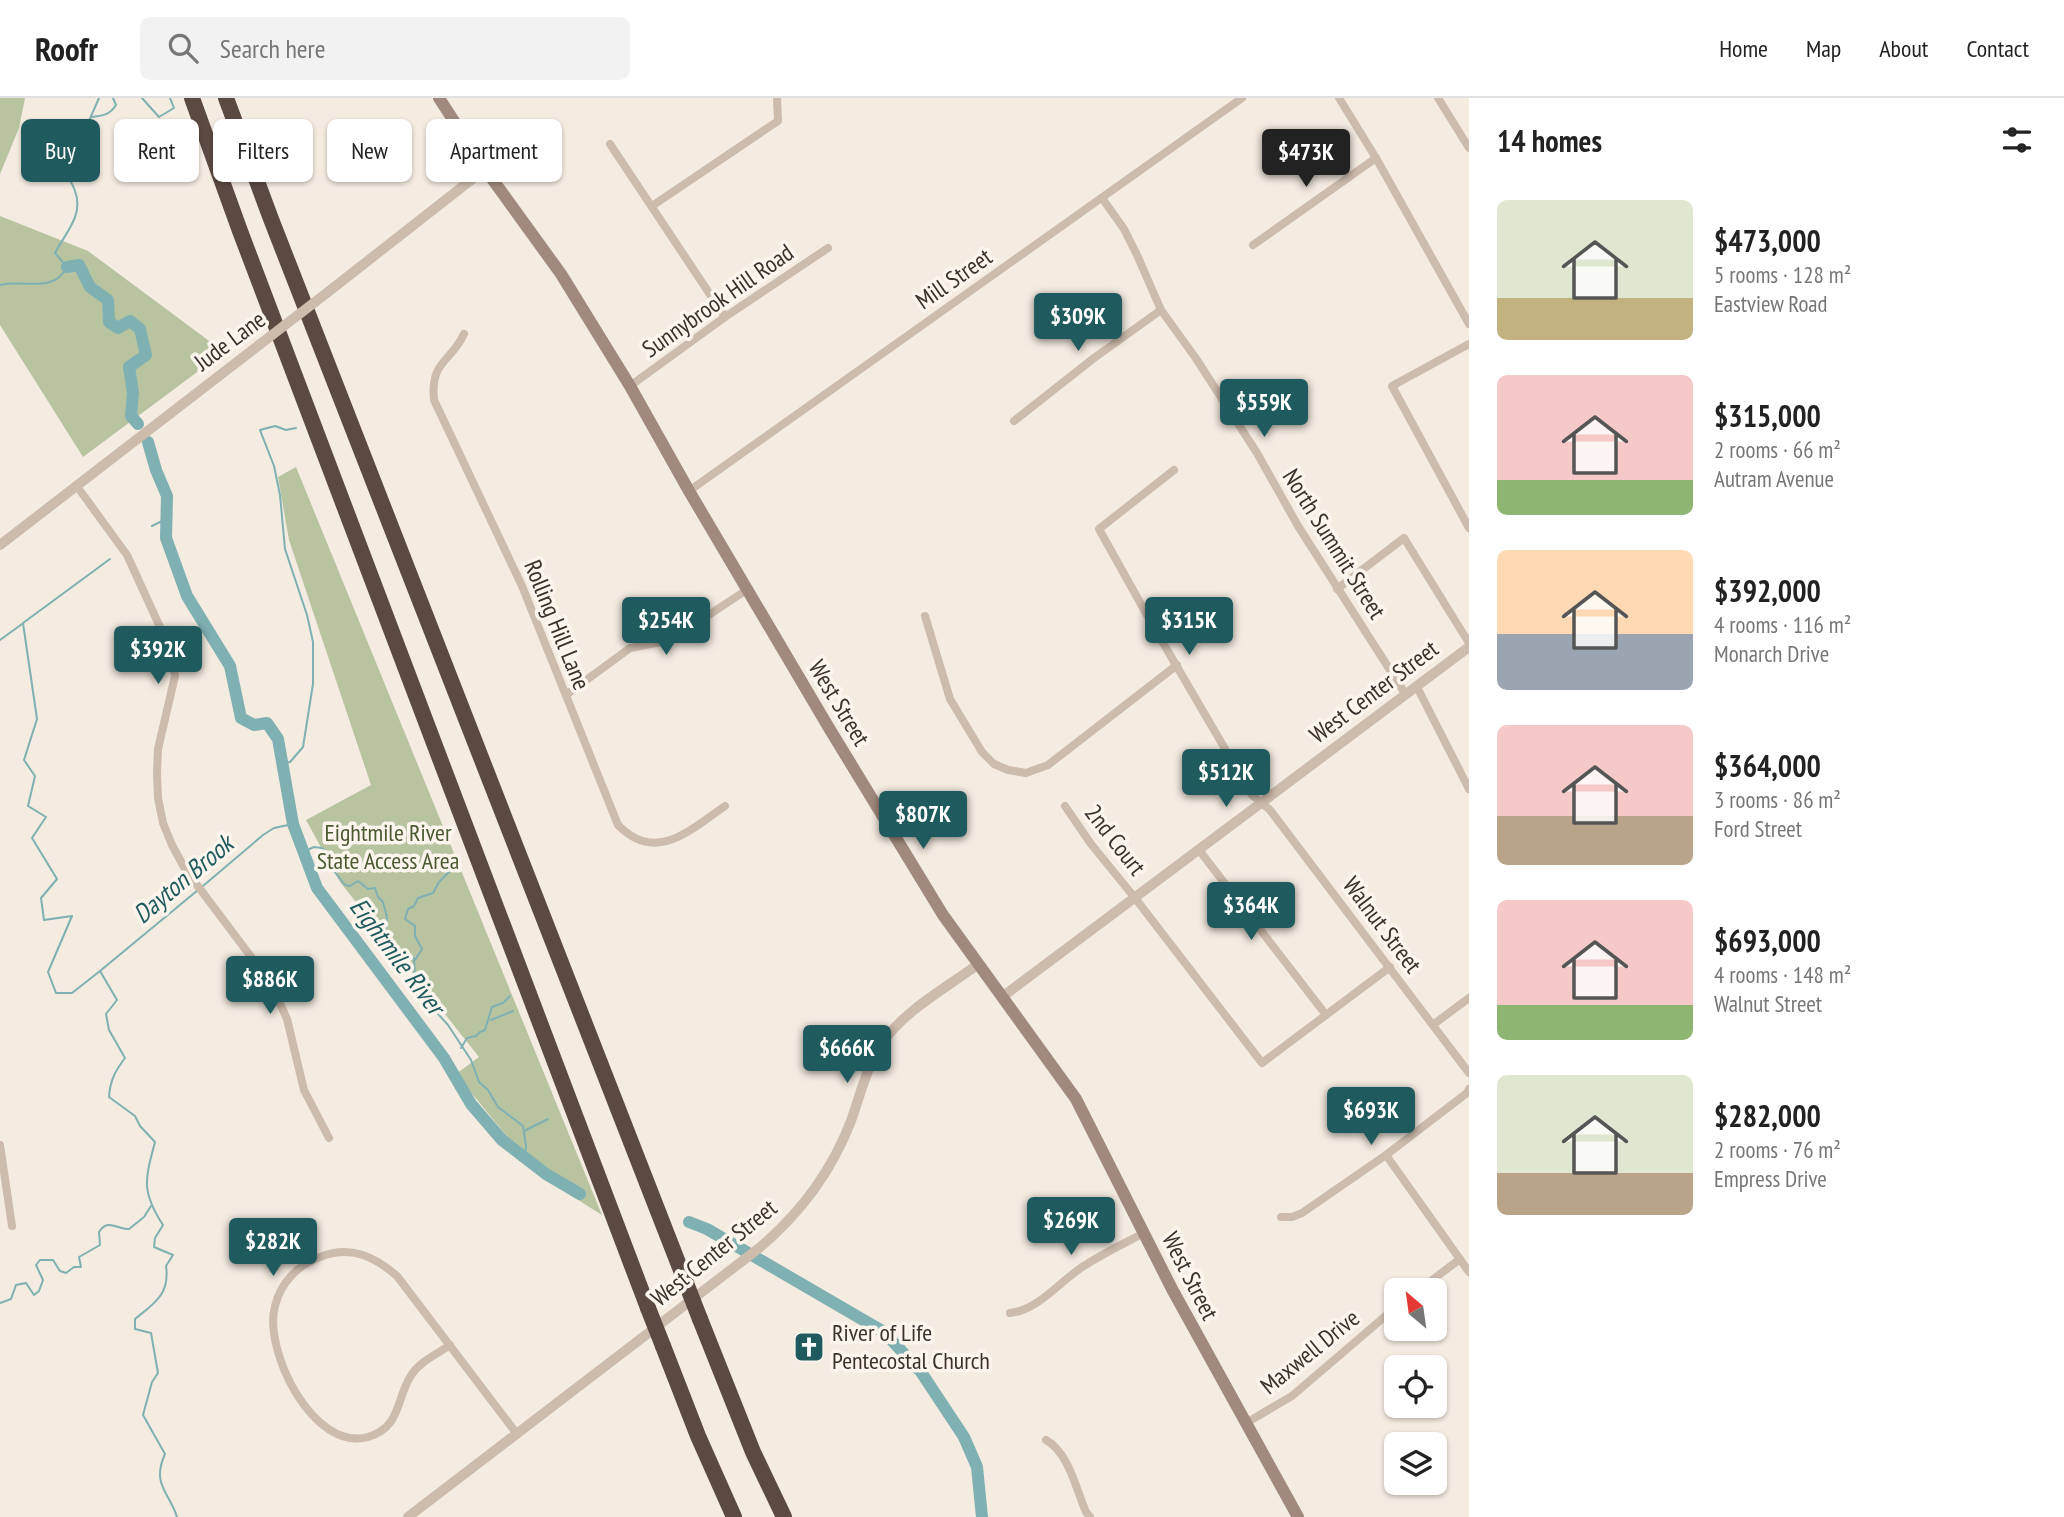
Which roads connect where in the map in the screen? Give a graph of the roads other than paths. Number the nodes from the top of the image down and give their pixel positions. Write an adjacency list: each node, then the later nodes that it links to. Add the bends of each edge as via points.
1 (192, 98): 71 (highway, bridge, via 648,1308)
2 (226, 98): 17 (highway)
3 (233, 98): 17 (highway)
4 (439, 98): 9 (main road, West Street)
5 (777, 98): 16 (street, via 778,121)
6 (1242, 98): 15 (street, Mill Street)
7 (1339, 98): 12 (street)
8 (1438, 98): 11 (street)
9 (453, 119)
10 (610, 144): 16 (street)
11 (1469, 148)
12 (1376, 158): 18 (street); 22 (street)
13 (468, 182): 28 (street, Jude Lane, bridge)
14 (494, 182): 25 (main road, West Street, via 561,274)
15 (1102, 198): 20 (street, North Summit Street, via 1124,229); 29 (street, Mill Street)
16 (652, 206): 21 (street)
17 (271, 219): 72 (highway, bridge, via 700,1319)
18 (1253, 245)
19 (828, 248): 21 (street, Sunnybrook Hill Road)
20 (1161, 310): 26 (street); 33 (street, North Summit Street, via 1257,453)
21 (725, 317): 25 (street, Sunnybrook Hill Road)
22 (1469, 324)
23 (464, 334): 38 (street, Rolling Hill Lane, via 439,366 434,400 522,586)
24 (1469, 344): 30 (street, via 1392,386)
25 (631, 386): 29 (main road, West Street)
26 (1014, 421)
27 (1174, 470): 36 (street, Walnut Street, via 1099,529)
28 (76, 485): 31 (street, Jude Lane); 54 (street, via 127,555 171,651 175,676 158,749 163,823 184,869 267,978 287,1019 304,1090)
29 (689, 491): 32 (main road, West Street)
30 (1469, 528)
31 (0, 545)
32 (748, 589): 38 (street, via 671,640 630,648); 46 (main road, West Street, via 906,856)
33 (1337, 589): 35 (street, via 1404,538); 39 (street, North Summit Street)
34 (925, 616): 36 (street, via 950,699 982,752 1008,770 1026,773 1048,765)
35 (1469, 645): 37 (street, West Center Street)
36 (1177, 666): 41 (street, Walnut Street, via 1252,795)
37 (1417, 687): 39 (street, West Center Street); 40 (street)
38 (566, 695): 43 (street, Rolling Hill Lane, via 613,815 626,832 645,842 670,842)
39 (1406, 695): 41 (street, West Center Street)
40 (1469, 789)
41 (1262, 801): 44 (street, West Center Street); 47 (street, Walnut Street)
42 (1065, 806): 45 (street, 2nd Court)
43 (725, 807)
44 (1199, 850): 45 (street, West Center Street); 50 (street)
45 (1135, 898): 48 (street, West Center Street); 50 (street, 2nd Court, via 1262,1063)
46 (977, 965): 48 (main road, West Street); 68 (street, West Center Street, via 892,1029 881,1044 819,1186 790,1221)
47 (1390, 967): 50 (street); 51 (street, Walnut Street)
48 (1002, 997): 60 (main road, West Street, via 1076,1099)
49 (1469, 999): 51 (street)
50 (1326, 1015)
51 (1434, 1024): 52 (street, Walnut Street)
52 (1469, 1073)
53 (1469, 1089): 56 (street)
54 (329, 1138)
55 (0, 1145): 57 (street)
56 (1386, 1155): 58 (street, via 1302,1213); 61 (street)
57 (3, 1188): 59 (street)
58 (1281, 1217)
59 (12, 1226)
60 (1144, 1233): 64 (street, via 1086,1264 1032,1306); 67 (main road, West Street)
61 (1460, 1259): 62 (street); 63 (street)
62 (1469, 1272)
63 (1435, 1278)
64 (1010, 1313)
65 (1384, 1317): 67 (street, Maxwell Drive, via 1292,1396)
66 (450, 1345): 66 (street, via 397,1276 379,1260 355,1251 332,1252 306,1262 289,1276 275,1306 274,1336 289,1384 316,1419 348,1438 368,1437 385,1428 397,1415 409,1378 418,1366); 68 (street)
67 (1246, 1423): 74 (main road, West Street)
68 (517, 1434): 70 (street, West Center Street)
69 (1046, 1440): 73 (street, via 1062,1453)
70 (408, 1517)
71 (734, 1517)
72 (784, 1517)
73 (1090, 1517)
74 (1298, 1517)

